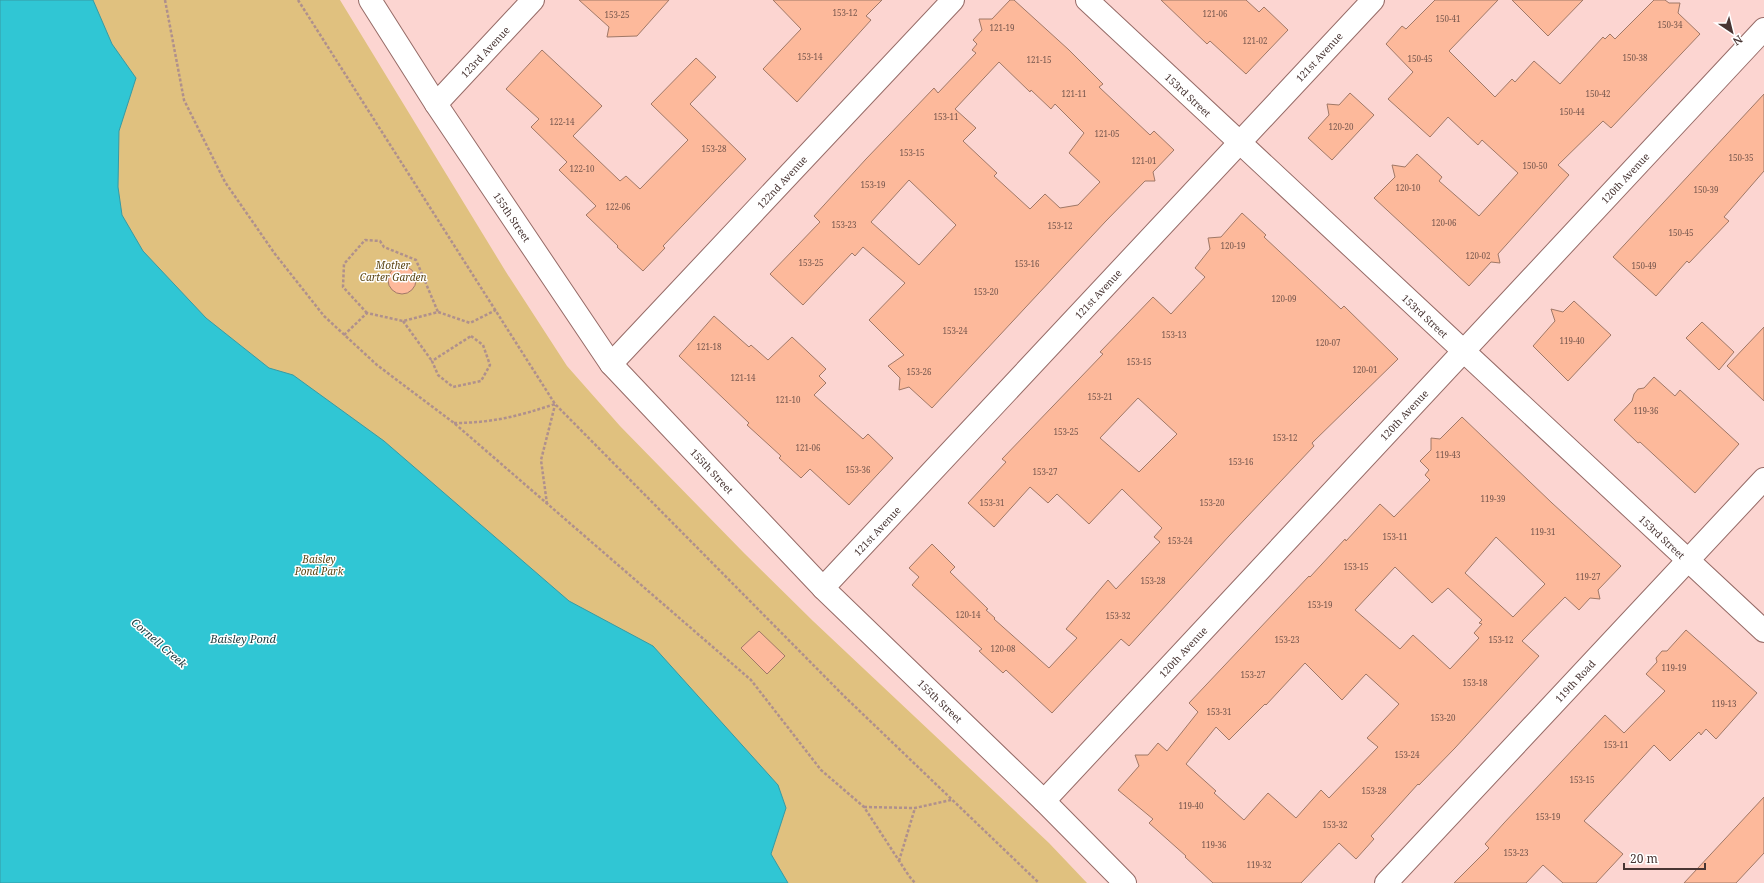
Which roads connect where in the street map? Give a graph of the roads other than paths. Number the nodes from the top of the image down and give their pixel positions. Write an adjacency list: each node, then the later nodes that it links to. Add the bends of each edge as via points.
1 (370, 0): 7 (street, 155th Street)
2 (533, 0): 7 (street, 123rd Avenue)
3 (953, 0): 10 (street, 122nd Avenue)
4 (1087, 0): 8 (street, 153rd Street)
5 (1373, 0): 8 (street, 121st Avenue)
6 (1764, 29): 9 (street, 120th Avenue)
7 (436, 104): 10 (street, 155th Street)
8 (1240, 143): 9 (street, 153rd Street); 13 (street, 121st Avenue)
9 (1464, 351): 12 (street, 153rd Street); 15 (street, 120th Avenue)
10 (611, 364): 13 (street, 155th Street)
11 (1764, 479): 12 (street, 119th Road)
12 (1688, 561): 14 (street, 153rd Street); 17 (street, 119th Road)
13 (823, 588): 15 (street, 155th Street)
14 (1764, 632)
15 (1044, 801): 16 (street, 155th Street)
16 (1124, 883)
17 (1386, 883)

